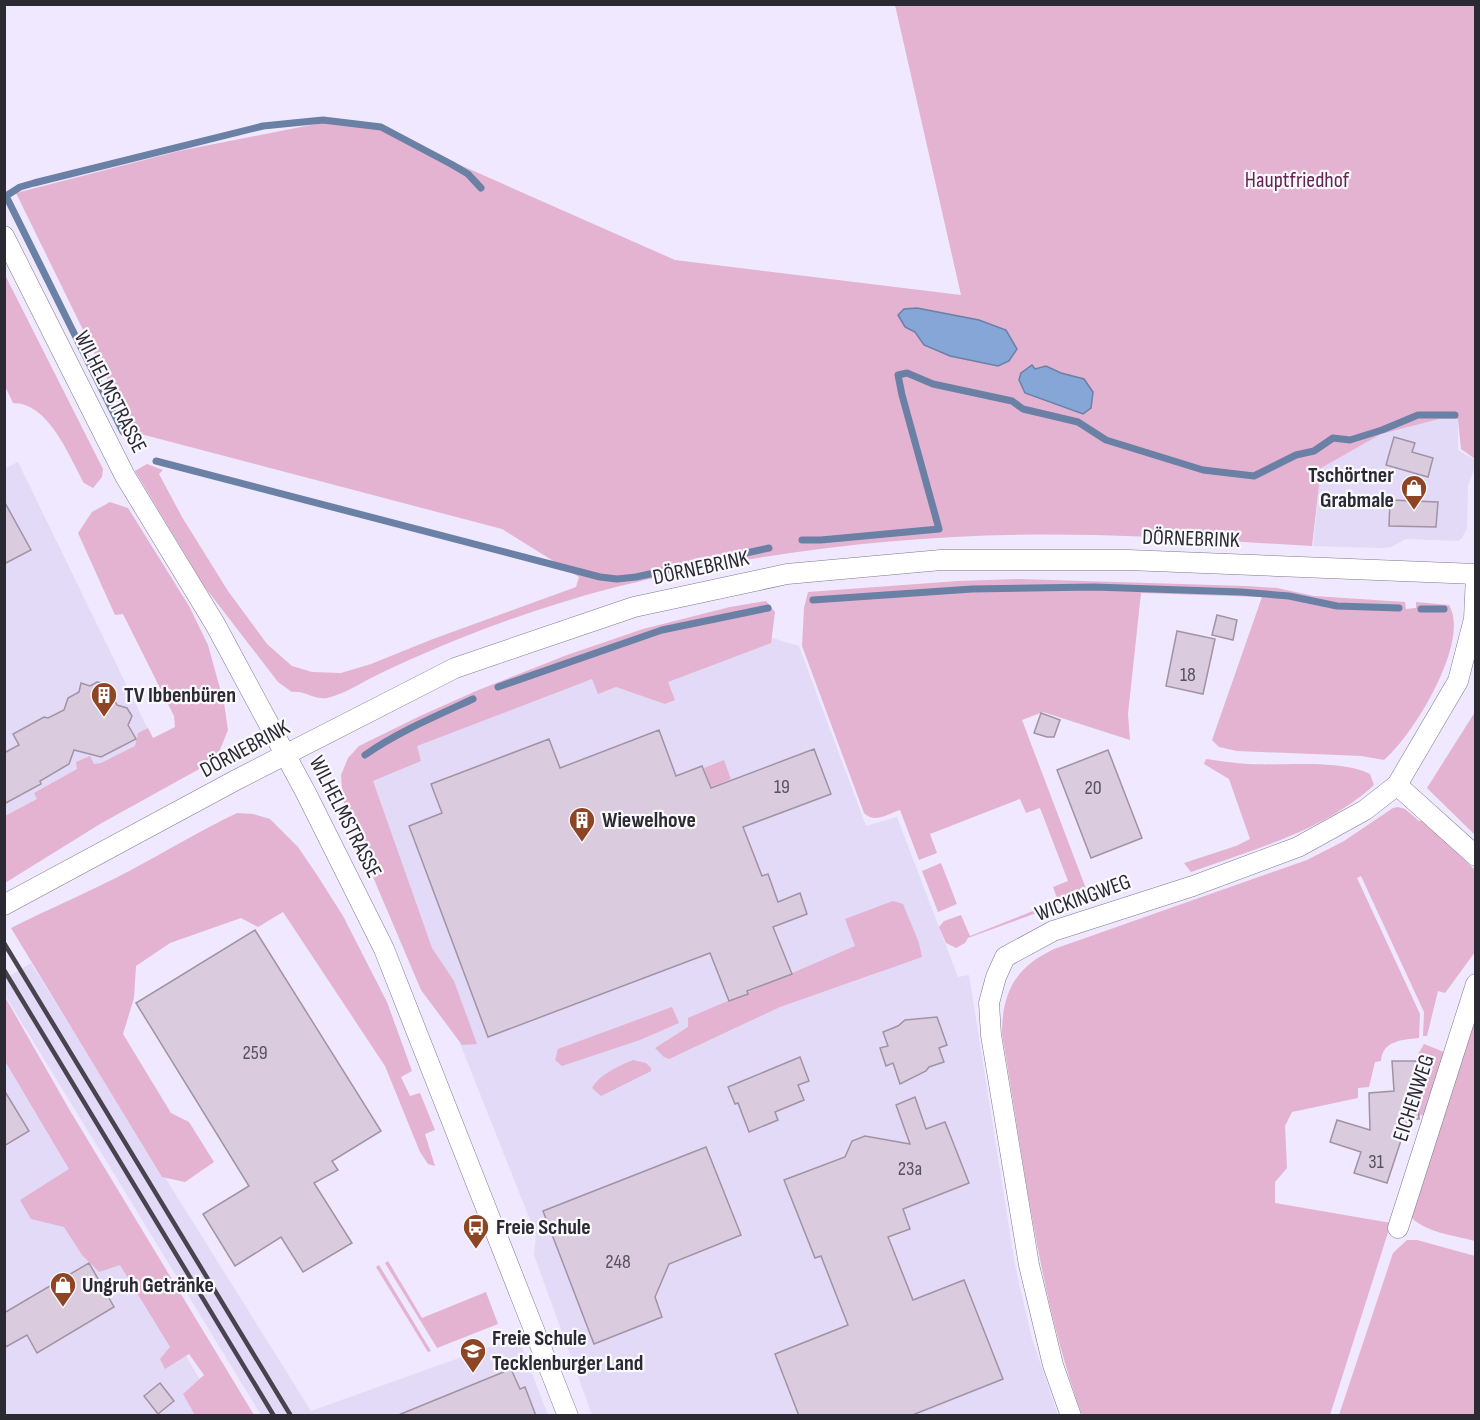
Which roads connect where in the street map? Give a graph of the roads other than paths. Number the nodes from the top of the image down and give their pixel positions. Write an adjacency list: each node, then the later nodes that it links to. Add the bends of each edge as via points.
1 (4, 236): 3 (street, WILHELMSTRASSE, via 125,476 214,624)
2 (1476, 575): 3 (street, DÖRNEBRINK, via 1128,560 941,560 787,574 634,607 455,668); 4 (street, WICKINGWEG, via 1474,619 1458,681)
3 (285, 755): 6 (street, DÖRNEBRINK); 9 (street, WILHELMSTRASSE, via 384,949)
4 (1397, 785): 5 (street); 10 (street, WICKINGWEG, via 1365,810 1299,847 1053,931 1005,957 989,1003 990,1035 1029,1265 1053,1365)
5 (1476, 856)
6 (4, 905)
7 (1476, 984): 8 (street, EICHENWEG)
8 (1398, 1228)
9 (568, 1416)
10 (1071, 1416)

